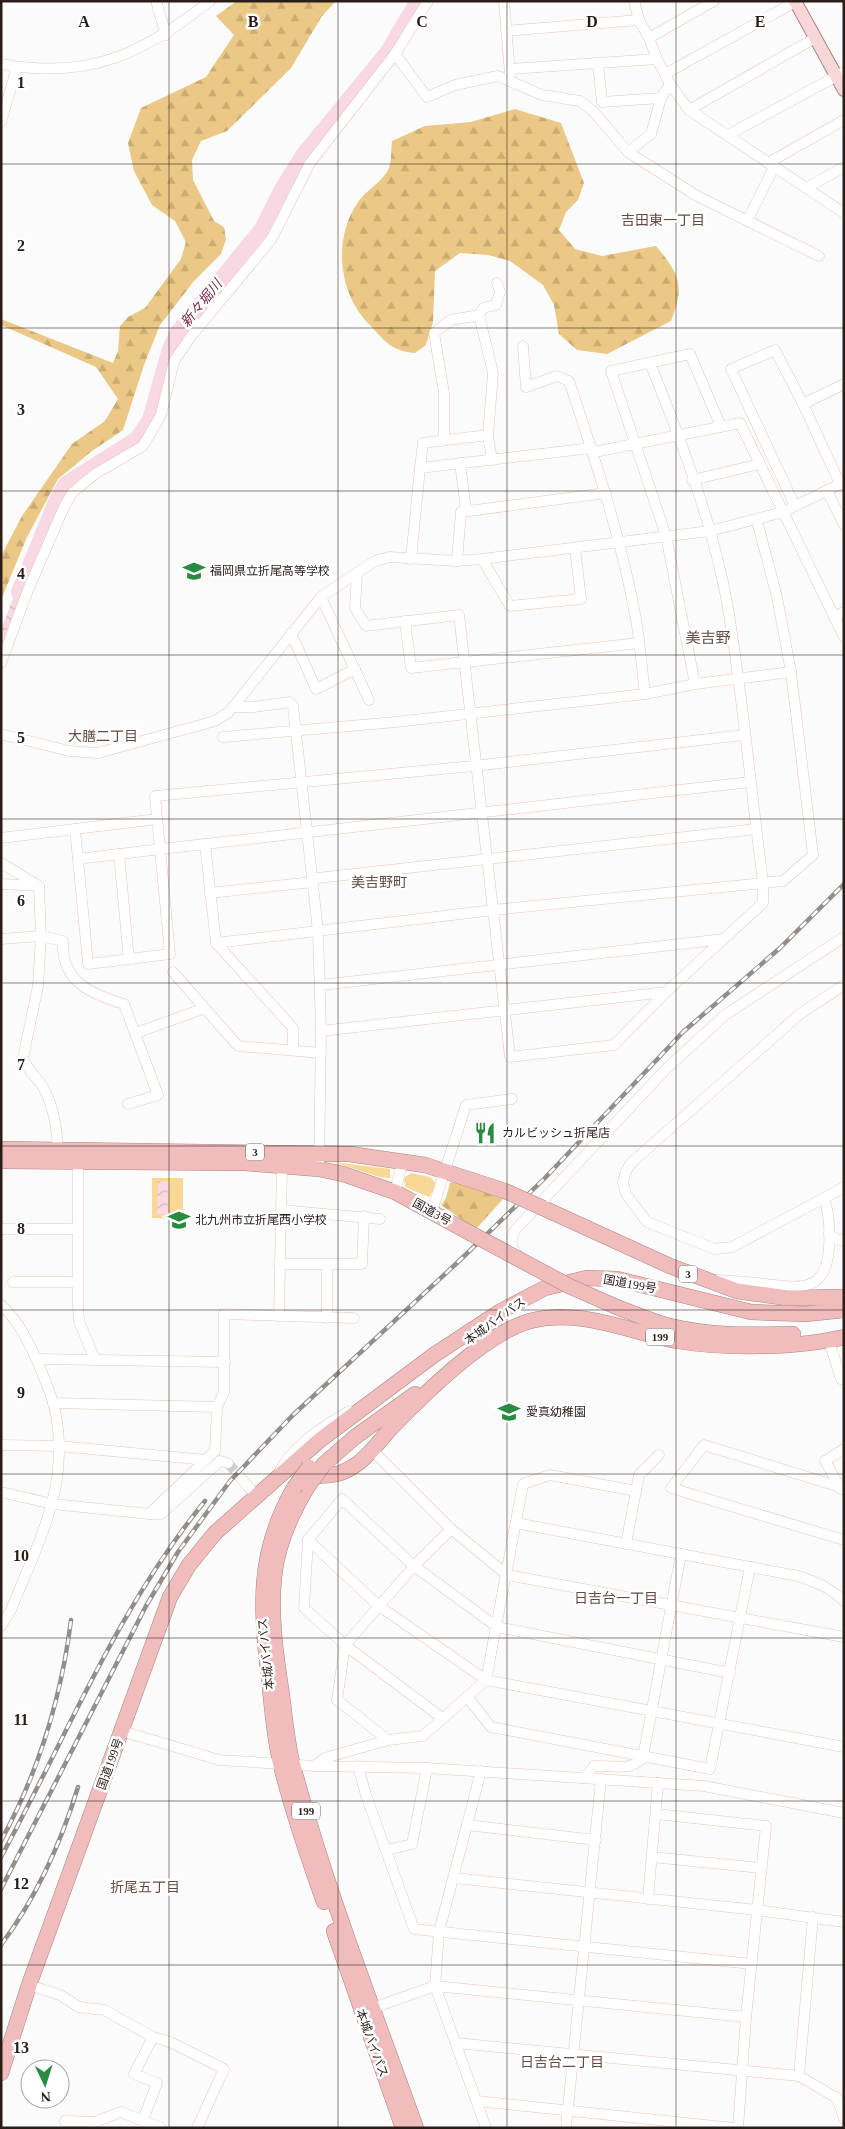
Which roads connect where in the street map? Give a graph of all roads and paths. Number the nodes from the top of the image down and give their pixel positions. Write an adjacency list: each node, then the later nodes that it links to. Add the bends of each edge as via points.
1 (156, 1): 10 (street)
2 (210, 1): 10 (street)
3 (428, 1): 13 (street)
4 (504, 1): 9 (street)
5 (634, 1): 8 (street)
6 (714, 1): 11 (street)
7 (795, 2): 12 (main road); 19 (street)
8 (639, 20): 9 (street); 11 (street)
9 (506, 31): 18 (street)
10 (166, 35): 17 (street, via 126,55 98,63)
11 (649, 38): 14 (street)
12 (816, 38): 20 (main road); 25 (street)
13 (395, 54): 21 (street, via 427,97 473,80 498,76); 76 (street, via 310,163 271,240 174,361 161,415 143,446 96,474 74,492 64,507)
14 (657, 59): 16 (street); 19 (street)
15 (1, 64): 17 (street)
16 (598, 64): 18 (street); 24 (street, via 602,102)
17 (17, 67): 27 (street)
18 (510, 69): 21 (street)
19 (665, 74): 22 (street)
20 (840, 74): 23 (main road); 28 (street)
21 (510, 80): 29 (street, via 542,95 580,101 594,112)
22 (670, 84): 24 (street); 25 (street)
23 (844, 90)
24 (662, 98): 29 (street, via 651,134)
25 (689, 110): 28 (street)
26 (844, 120): 30 (street)
27 (1, 122)
28 (728, 135): 30 (street)
29 (628, 152): 34 (street, via 697,196)
30 (771, 165): 32 (street); 34 (street)
31 (844, 167): 32 (street)
32 (806, 188): 33 (street)
33 (843, 211)
34 (747, 220): 35 (street)
35 (819, 256)
36 (497, 283): 37 (street, via 499,300 496,305 483,308)
37 (479, 315): 44 (street, via 493,372); 45 (street, via 451,320 434,334 444,393)
38 (524, 346): 47 (street, via 526,387 557,376 569,381)
39 (650, 363): 42 (street, via 690,354); 43 (street); 46 (street, via 610,371)
40 (844, 384): 41 (street)
41 (803, 404): 53 (street); 56 (street, via 775,350 731,370)
42 (720, 427): 43 (street); 50 (street, via 740,423)
43 (679, 434): 46 (street); 52 (street)
44 (488, 435): 45 (street); 48 (street)
45 (444, 440): 51 (street, via 423,443)
46 (635, 443): 47 (street); 62 (street)
47 (593, 450): 48 (street); 55 (street)
48 (492, 460): 49 (street)
49 (460, 464): 51 (street); 57 (street)
50 (760, 464): 52 (street); 58 (street)
51 (420, 468): 65 (street)
52 (692, 480): 61 (street)
53 (842, 483): 54 (street)
54 (827, 491): 56 (street); 60 (street)
55 (606, 493): 57 (street); 63 (street)
56 (795, 506): 58 (street)
57 (466, 510): 67 (street, via 461,512)
58 (783, 512): 59 (street); 71 (street)
59 (757, 520): 61 (street); 79 (street, via 777,597)
60 (844, 525)
61 (710, 531): 62 (street); 80 (street, via 728,607)
62 (666, 536): 63 (street); 81 (street)
63 (619, 541): 64 (street); 75 (street)
64 (575, 548): 66 (street); 66 (street, via 581,598 510,606)
65 (411, 558): 67 (street); 68 (street, via 389,557)
66 (482, 559): 67 (street)
67 (457, 561)
68 (357, 574): 69 (street); 72 (street, via 355,608 366,626)
69 (321, 597): 73 (street); 78 (street)
70 (844, 612): 71 (street)
71 (834, 617): 74 (street)
72 (405, 621): 77 (street, via 459,615); 77 (street, via 411,668)
73 (291, 633): 78 (street, via 316,689); 84 (street)
74 (844, 637)
75 (639, 644): 77 (street); 82 (street)
76 (1, 662)
77 (465, 662): 85 (street)
78 (355, 669): 83 (street)
79 (791, 672): 80 (street); 106 (street, via 813,855 783,881)
80 (737, 679): 81 (street); 88 (street)
81 (695, 684): 82 (street)
82 (645, 694): 85 (street)
83 (369, 700)
84 (232, 707): 86 (street, via 290,702); 87 (street, via 214,721 98,753 70,751)
85 (472, 714): 86 (street); 90 (street)
86 (294, 730): 89 (street); 92 (street)
87 (1, 734)
88 (744, 735): 90 (street); 91 (street)
89 (223, 737)
90 (478, 764): 92 (street); 93 (street)
91 (750, 782): 93 (street); 95 (street)
92 (300, 783): 94 (street, via 155,796); 97 (street)
93 (483, 812): 97 (street); 103 (street)
94 (157, 819): 96 (street); 100 (street)
95 (756, 829): 103 (street); 106 (street)
96 (75, 830): 98 (street); 102 (street)
97 (307, 832): 99 (street); 105 (street)
98 (2, 841)
99 (205, 844): 100 (street); 109 (street)
100 (161, 849): 101 (street); 117 (street, via 170,954)
101 (119, 854): 102 (street); 117 (street)
102 (78, 859): 117 (street, via 88,964)
103 (488, 860): 105 (street, via 318,878); 110 (street)
104 (1, 863): 108 (street)
105 (313, 882): 109 (street); 111 (street)
106 (763, 882): 110 (street); 115 (street, via 763,903)
107 (1, 884): 108 (street)
108 (40, 886): 112 (street)
109 (210, 893): 116 (street)
110 (494, 910): 111 (street); 118 (street)
111 (318, 931): 116 (street); 120 (street)
112 (41, 936): 114 (street); 126 (street, via 63,941 62,954 70,973 92,993 124,1004); 133 (street, via 38,986 23,1058 49,1101)
113 (844, 937): 157 (street, via 725,1014 666,1069 519,1225 511,1236 512,1248)
114 (1, 939)
115 (724, 939): 118 (street); 122 (street)
116 (216, 943): 127 (street, via 293,1028)
117 (129, 960)
118 (500, 963): 120 (street); 124 (street)
119 (173, 972): 123 (street)
120 (321, 985): 125 (street)
121 (844, 985): 142 (street, via 800,1014 630,1164 623,1183 626,1194 647,1222 716,1249 732,1247)
122 (666, 992): 124 (street); 124 (street, via 614,1045 510,1057)
123 (205, 1008): 126 (street); 127 (street, via 238,1046)
124 (505, 1010): 125 (street)
125 (321, 1031): 128 (street)
126 (136, 1033): 130 (street, via 158,1096)
127 (292, 1049): 128 (street)
128 (321, 1053): 132 (street)
129 (512, 1099): 139 (street, via 466,1105)
130 (128, 1104)
131 (1, 1149): 133 (highway, 国道3号 / 3)
132 (321, 1153): 133 (highway, 国道3号 / 3); 134 (highway, 国道3号 / 3); 138 (street)
133 (58, 1156): 135 (highway, 国道3号 / 3); 136 (highway, 国道3号 / 3)
134 (403, 1160): 139 (highway, 国道3号 / 3); 141 (street)
135 (1, 1161)
136 (78, 1161): 137 (highway, 国道3号 / 3); 148 (street)
137 (282, 1165): 138 (highway, 国道3号 / 3); 143 (street)
138 (320, 1169): 141 (highway, 国道3号 / 3)
139 (446, 1170): 144 (street); 151 (highway, 国道3号 / 3, bridge, via 504,1191)
140 (844, 1187): 142 (street)
141 (394, 1192): 144 (highway, 国道3号 / 3)
142 (824, 1198): 149 (street)
143 (281, 1210): 145 (street); 152 (street)
144 (432, 1211): 163 (highway, 国道3号 / 3, bridge, via 569,1286 670,1326 726,1334 793,1334)
145 (364, 1216): 146 (street); 153 (street, via 362,1264)
146 (380, 1219)
147 (1, 1229): 148 (street)
148 (77, 1229): 156 (street)
149 (829, 1234): 150 (street); 154 (street, via 824,1270 811,1284 789,1287)
150 (844, 1240)
151 (623, 1244): 154 (highway); 158 (highway, 国道3号 / 3, via 694,1276 737,1291 788,1298)
152 (279, 1264): 153 (street); 160 (street)
153 (327, 1265): 161 (street)
154 (715, 1279): 158 (highway, via 764,1290 829,1293)
155 (13, 1282): 156 (street)
156 (76, 1282): 168 (street, via 79,1321)
157 (545, 1288): 158 (highway, 国道199号 / 199, via 587,1278 631,1282 751,1312 805,1314); 180 (highway, 本城バイパス / 199, via 518,1303 332,1442); 182 (highway, 国道199号 / 199, via 466,1333 320,1440)
158 (843, 1298)
159 (1, 1305): 167 (street)
160 (279, 1316): 161 (street); 169 (street, via 224,1314)
161 (327, 1318): 162 (street)
162 (354, 1318)
163 (844, 1328)
164 (844, 1337): 165 (highway, 国道199号 / 199)
165 (829, 1341): 166 (highway, 国道199号 / 199, via 752,1346 700,1344 592,1319 559,1317 513,1327); 170 (street, via 841,1379)
166 (483, 1344): 176 (highway, 国道199号 / 199, via 403,1416); 180 (highway, 本城バイパス / 199, via 355,1437)
167 (36, 1359): 168 (street); 171 (street)
168 (95, 1360): 169 (street)
169 (225, 1362): 172 (street, via 224,1392)
170 (844, 1378)
171 (53, 1403): 172 (street); 174 (street)
172 (217, 1407): 178 (street, via 216,1451)
173 (1, 1445): 174 (street)
174 (59, 1446): 178 (street); 187 (street)
175 (844, 1449): 183 (street, via 825,1461)
176 (372, 1450): 180 (highway, 国道199号 / 199, via 344,1471 332,1475); 190 (street)
177 (659, 1455): 184 (street, via 639,1476)
178 (206, 1460): 188 (street)
179 (228, 1463): 188 (street, via 220,1462 161,1514)
180 (318, 1468): 182 (highway, 国道199号 / 199); 217 (highway, 本城バイパス / 199, bridge, via 301,1487 274,1577 273,1618)
181 (240, 1477): 186 (street)
182 (272, 1484): 186 (highway, 国道199号 / 199)
183 (842, 1490): 192 (street, via 704,1445 672,1488)
184 (636, 1491): 189 (street, via 550,1475 522,1484); 193 (street)
185 (1, 1492): 187 (street)
186 (257, 1497): 213 (highway, 国道199号 / 199, via 210,1538 178,1582)
187 (53, 1504): 188 (street); 202 (street, via 11,1610)
188 (149, 1514)
189 (516, 1523): 193 (street); 197 (street)
190 (451, 1529): 195 (street); 197 (street)
191 (308, 1540): 195 (street, via 342,1499); 199 (street); 205 (street, via 304,1608)
192 (844, 1540)
193 (626, 1544): 194 (street)
194 (681, 1554): 196 (street); 200 (street)
195 (414, 1566): 199 (street); 203 (street)
196 (750, 1567): 198 (street, via 819,1583); 201 (street)
197 (507, 1575): 200 (street); 203 (street)
198 (844, 1601)
199 (379, 1606): 205 (street); 208 (street)
200 (670, 1607): 201 (street); 206 (street)
201 (740, 1618): 204 (street); 207 (street)
202 (1, 1626)
203 (497, 1627): 206 (street); 208 (street)
204 (844, 1637)
205 (344, 1645): 211 (street); 214 (street, via 337,1700)
206 (662, 1658): 207 (street); 210 (street)
207 (730, 1672): 212 (street)
208 (486, 1680): 209 (street); 210 (street)
209 (468, 1698): 211 (street); 216 (street, via 491,1727)
210 (652, 1710): 212 (street); 216 (street)
211 (442, 1718): 214 (street, via 423,1736)
212 (720, 1723): 215 (street); 216 (street, via 710,1769)
213 (122, 1731): 217 (street, via 219,1760); 241 (highway, 国道199号 / 199)
214 (388, 1740): 218 (street, via 325,1758)
215 (844, 1747)
216 (643, 1757): 222 (street, via 639,1763 628,1767 594,1766)
217 (287, 1764): 218 (street); 244 (highway, 本城バイパス / 199)
218 (314, 1766): 219 (street)
219 (358, 1766): 220 (street); 229 (street)
220 (427, 1768): 221 (street); 229 (street, via 412,1844)
221 (481, 1771): 222 (street); 227 (street)
222 (584, 1778): 223 (street)
223 (601, 1779): 224 (street); 228 (street)
224 (658, 1783): 225 (street, via 704,1786); 226 (street)
225 (844, 1813)
226 (656, 1814): 230 (street); 231 (street, via 766,1826)
227 (467, 1825): 228 (street); 232 (street)
228 (596, 1840): 233 (street)
229 (387, 1850): 238 (street, via 414,1929)
230 (652, 1857): 231 (street); 234 (street)
231 (761, 1868): 235 (street)
232 (454, 1878): 233 (street); 238 (street)
233 (591, 1892): 234 (street); 239 (street)
234 (648, 1898): 235 (street)
235 (757, 1910): 236 (street); 240 (street)
236 (814, 1917): 237 (street); 251 (street)
237 (844, 1922)
238 (439, 1932): 239 (street); 242 (street)
239 (586, 1947): 240 (street); 243 (street)
240 (752, 1964): 245 (street)
241 (29, 1985): 246 (street, via 60,1995 79,2007 104,2010); 249 (highway, 国道199号 / 199)
242 (435, 1986): 243 (street); 244 (street); 247 (street)
243 (580, 2001): 245 (street); 248 (street)
244 (367, 2010): 259 (highway, 本城バイパス / 199); 260 (highway, 本城バイパス / 199)
245 (746, 2017): 250 (street)
246 (153, 2037): 255 (street, via 134,2074 158,2083); 258 (street, via 224,2069)
247 (456, 2044): 248 (street); 252 (street)
248 (575, 2055): 250 (street); 253 (street)
249 (3, 2064)
250 (742, 2070): 251 (street); 264 (street)
251 (799, 2076): 254 (street, via 837,2098)
252 (477, 2101): 253 (street); 261 (street)
253 (568, 2109): 262 (street); 263 (street)
254 (844, 2118)
255 (143, 2120): 256 (street, via 121,2112 95,2122); 257 (street)
256 (66, 2121)
257 (162, 2128)
258 (197, 2128)
259 (403, 2128)
260 (416, 2128)
261 (486, 2128)
262 (566, 2128)
263 (733, 2128)
264 (738, 2128)

